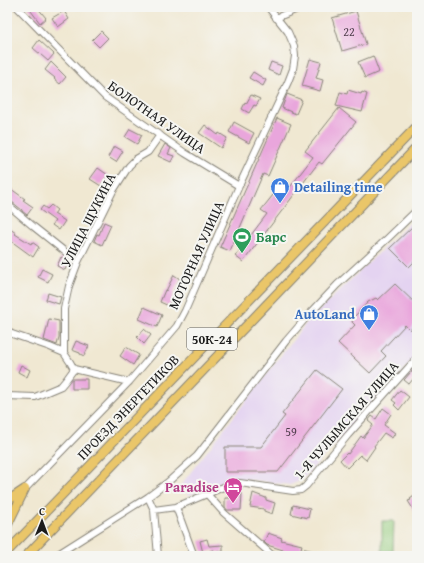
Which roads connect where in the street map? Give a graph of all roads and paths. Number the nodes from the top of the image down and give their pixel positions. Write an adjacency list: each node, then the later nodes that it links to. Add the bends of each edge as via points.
1 (17, 7): 6 (street, БОЛОТНАЯ УЛИЦА, via 106,97)
2 (268, 7): 4 (street, МОТОРНАЯ УЛИЦА)
3 (302, 7): 4 (street)
4 (276, 18): 8 (street, МОТОРНАЯ УЛИЦА, via 288,32 295,56 288,82)
5 (417, 126): 25 (main road, ПРОЕЗД ЭНЕРГЕТИКОВ / 50К-24)
6 (160, 135): 8 (street, БОЛОТНАЯ УЛИЦА); 11 (street, УЛИЦА ЩУКИНА, via 148,152 129,166 113,191)
7 (417, 146): 26 (main road, ПРОЕЗД ЭНЕРГЕТИКОВ / 50К-24)
8 (239, 186): 16 (street, МОТОРНАЯ УЛИЦА, via 177,326)
9 (7, 204): 11 (street)
10 (417, 210): 20 (street, via 337,285 305,319 197,456)
11 (78, 262): 13 (street, УЛИЦА ЩУКИНА, via 64,310)
12 (7, 331): 13 (street)
13 (64, 353): 15 (street)
14 (417, 358): 19 (street, 1-Я ЧУЛЫМСКАЯ УЛИЦА, via 301,490 233,483)
15 (74, 369): 16 (street); 17 (street, via 61,386 35,397)
16 (129, 382): 18 (street, МОТОРНАЯ УЛИЦА)
17 (7, 396)
18 (25, 489): 21 (main road); 24 (main road)
19 (207, 494): 22 (street, 1-Я ЧУЛЫМСКАЯ УЛИЦА); 30 (street, via 234,522 272,554)
20 (148, 497): 23 (street); 27 (street)
21 (7, 501)
22 (176, 507): 23 (street, 1-Я ЧУЛЫМСКАЯ УЛИЦА); 29 (street)
23 (154, 510): 28 (street)
24 (7, 526)
25 (7, 552)
26 (26, 556)
27 (55, 556)
28 (158, 556)
29 (194, 556)
30 (278, 556)

